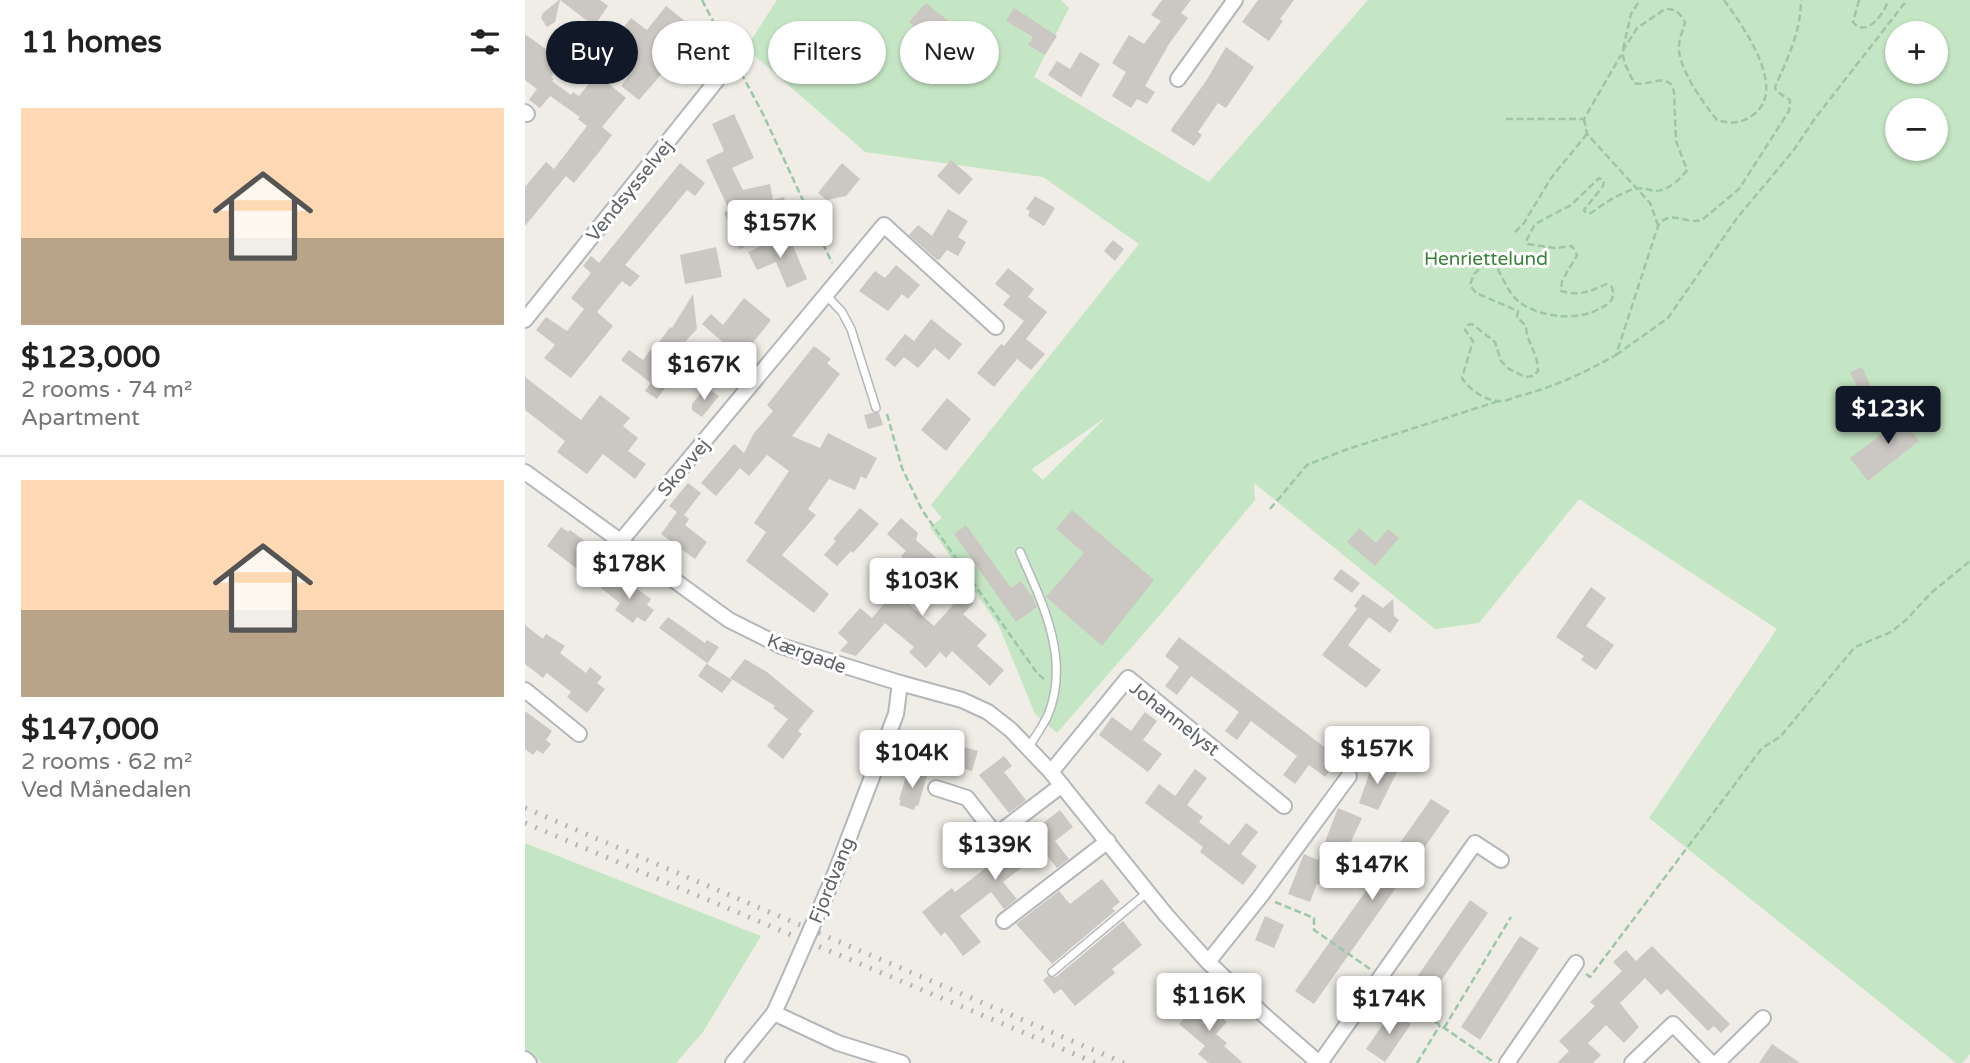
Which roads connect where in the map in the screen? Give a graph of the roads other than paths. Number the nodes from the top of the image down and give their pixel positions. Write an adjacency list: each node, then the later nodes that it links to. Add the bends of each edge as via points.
1 (1235, 0): 2 (street)
2 (1178, 79)
3 (714, 84): 5 (street, Vendsysselvej)
4 (826, 295): 6 (street, Skovvej, via 884,225); 7 (lane, via 851,329); 9 (street, Skovvej)
5 (525, 320)
6 (996, 327)
7 (876, 408)
8 (525, 472): 9 (street, Kærgade)
9 (620, 542): 11 (street, Kærgade, via 757,635)
10 (1020, 552): 14 (lane, via 1049,620 1055,653 1055,687 1048,715)
11 (899, 683): 14 (street, Kærgade, via 988,712); 27 (street, Fjordvang, bridge, via 896,714 835,874)
12 (525, 690): 13 (street)
13 (579, 734)
14 (1028, 748): 15 (street, Kærgade)
15 (1051, 772): 17 (street, Kærgade); 19 (street, Johannelyst, via 1128,678)
16 (1349, 776): 24 (street)
17 (1062, 785): 18 (street, via 996,835 967,799); 20 (street, Kærgade)
18 (936, 788)
19 (1284, 806)
20 (1108, 841): 22 (street, Kærgade); 23 (street)
21 (1501, 860): 33 (street, via 1475,843)
22 (1149, 891): 24 (street, Kærgade); 26 (lane)
23 (1004, 921)
24 (1208, 962): 33 (street, Kærgade)
25 (1576, 963): 34 (street)
26 (1052, 972)
27 (774, 1013): 31 (street, Fjordvang); 32 (street, via 838,1043)
28 (1763, 1018): 37 (street)
29 (525, 1059): 30 (street)
30 (529, 1063)
31 (733, 1063)
32 (902, 1063)
33 (1319, 1063)
34 (1507, 1063)
35 (1632, 1063): 36 (street, via 1673,1024)
36 (1711, 1063)
37 (1717, 1063)

